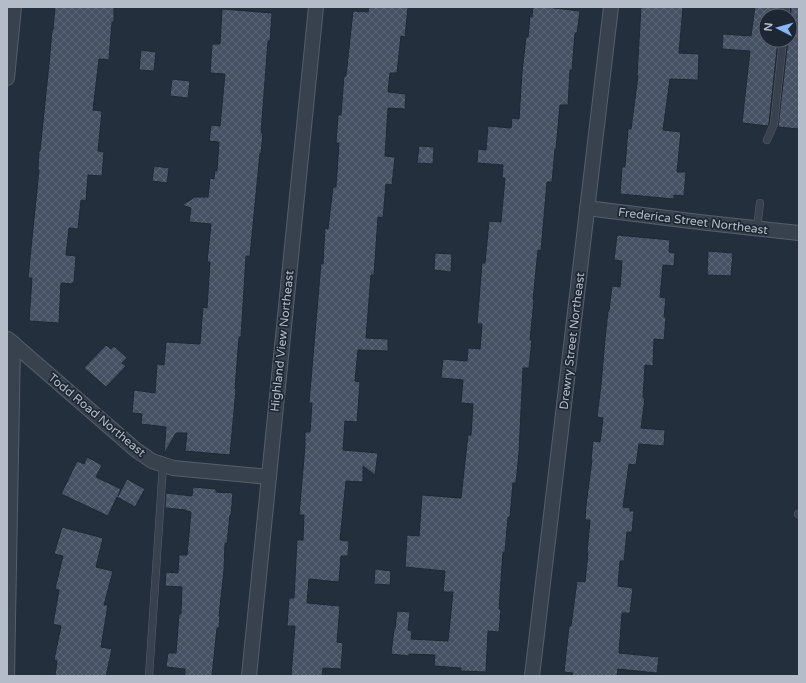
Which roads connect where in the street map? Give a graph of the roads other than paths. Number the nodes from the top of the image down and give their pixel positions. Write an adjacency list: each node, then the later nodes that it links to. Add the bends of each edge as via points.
1 (14, 7): 5 (street)
2 (316, 7): 13 (street, Highland View Northeast)
3 (611, 7): 8 (street, Drewry Street Northeast)
4 (782, 48): 6 (lane, via 774,124)
5 (7, 78)
6 (766, 140)
7 (760, 202): 9 (lane)
8 (587, 208): 9 (street, Frederica Street Northeast); 17 (street, Drewry Street Northeast)
9 (757, 228): 10 (street, Frederica Street Northeast)
10 (799, 233)
11 (10, 340): 12 (street, Todd Road Northeast, via 136,450); 14 (street)
12 (163, 465): 13 (street, Todd Road Northeast); 15 (lane)
13 (269, 477): 16 (street, Highland View Northeast)
14 (8, 676)
15 (149, 676)
16 (249, 676)
17 (532, 676)

